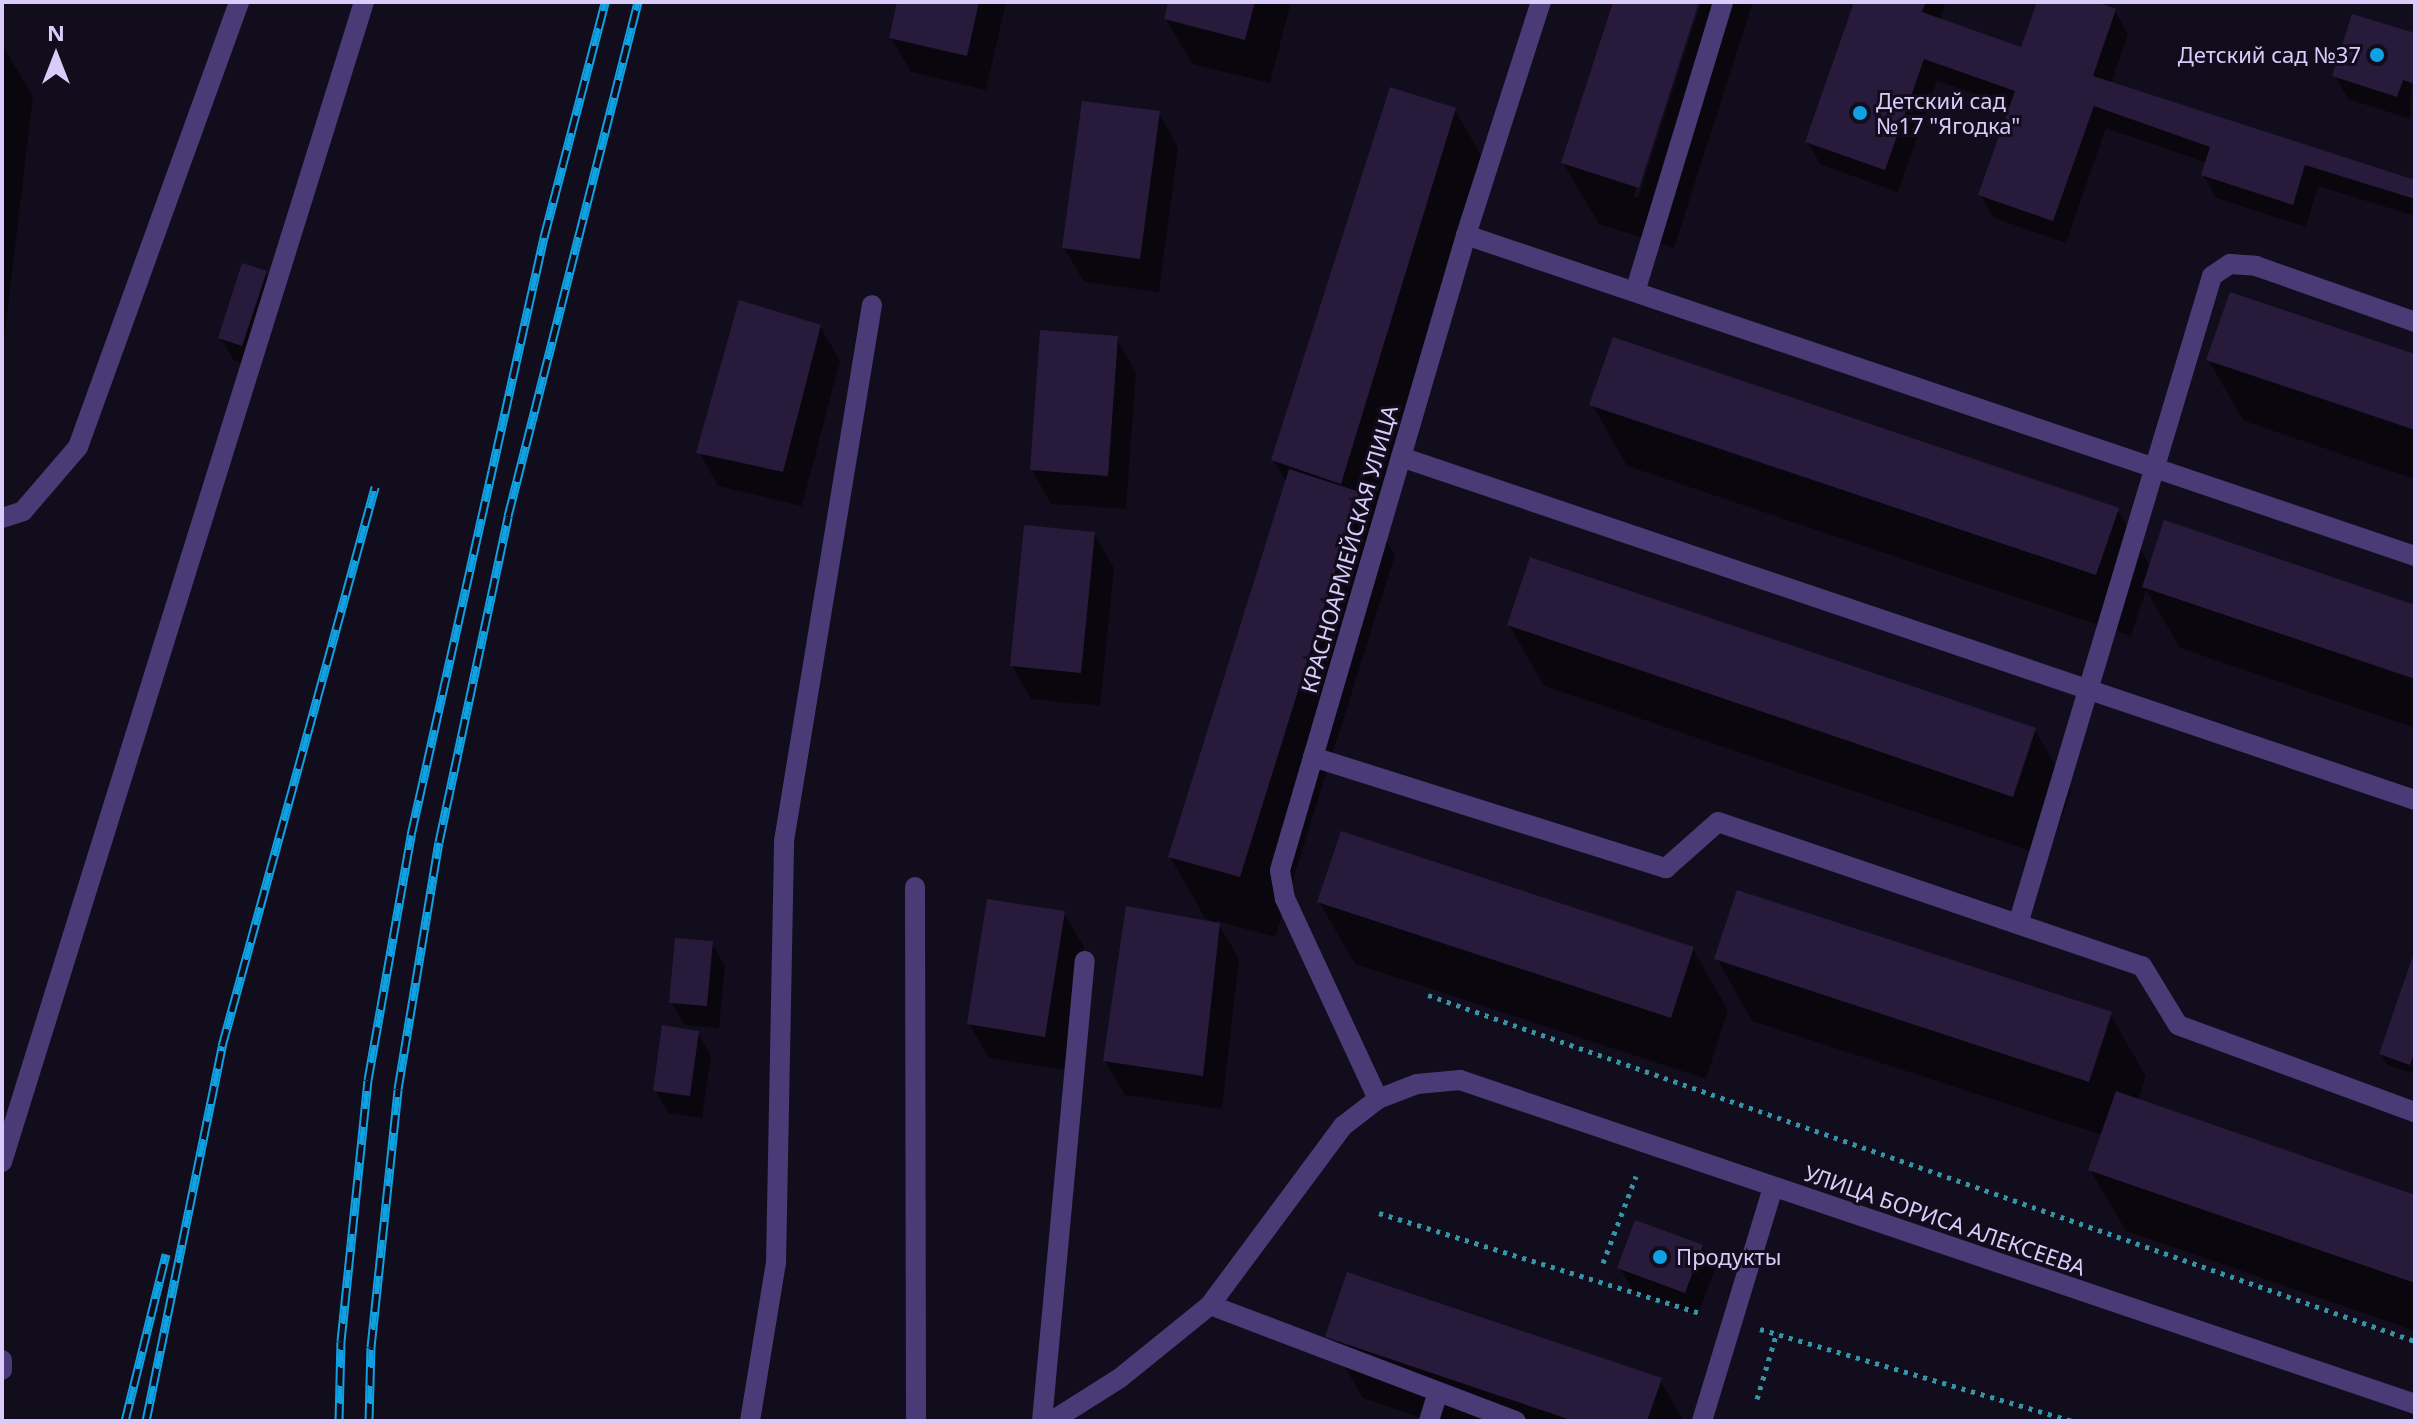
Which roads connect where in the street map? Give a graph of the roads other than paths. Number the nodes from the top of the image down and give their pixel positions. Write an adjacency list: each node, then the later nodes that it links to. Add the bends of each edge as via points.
1 (239, 2): 11 (street, via 78,447 23,511)
2 (364, 2): 21 (street)
3 (1541, 2): 5 (street, КРАСНОАРМЕЙСКАЯ УЛИЦА)
4 (1723, 2): 6 (street)
5 (1466, 235): 6 (street); 9 (street, КРАСНОАРМЕЙСКАЯ УЛИЦА)
6 (1635, 292): 10 (street)
7 (872, 305): 28 (street, via 784,841 776,1263)
8 (2415, 322): 10 (street, via 2256,266 2230,264 2212,276)
9 (1401, 457): 13 (street); 14 (street, КРАСНОАРМЕЙСКАЯ УЛИЦА)
10 (2155, 468): 12 (street); 13 (street)
11 (2, 518)
12 (2415, 556)
13 (2085, 689): 15 (street); 17 (street)
14 (1313, 757): 17 (street, via 1666,868 1718,822); 19 (street, КРАСНОАРМЕЙСКАЯ УЛИЦА, via 1280,870 1285,899)
15 (2415, 800)
16 (915, 887): 29 (street)
17 (2018, 924): 20 (street, via 2142,966 2178,1025)
18 (1085, 961): 30 (street)
19 (1378, 1099): 22 (street, УЛИЦА БОРИСА АЛЕКСЕЕВА, via 1417,1084 1460,1080); 23 (street, via 1343,1126 1314,1161)
20 (2415, 1112)
21 (2, 1162)
22 (1773, 1188): 27 (street, УЛИЦА БОРИСА АЛЕКСЕЕВА); 34 (street)
23 (1210, 1305): 26 (street); 31 (street, via 1120,1378)
24 (2, 1360): 25 (street)
25 (2, 1370)
26 (1438, 1392): 32 (street); 33 (street)
27 (2415, 1404)
28 (750, 1421)
29 (916, 1421)
30 (1042, 1421)
31 (1052, 1421)
32 (1429, 1421)
33 (1516, 1421)
34 (1702, 1421)

